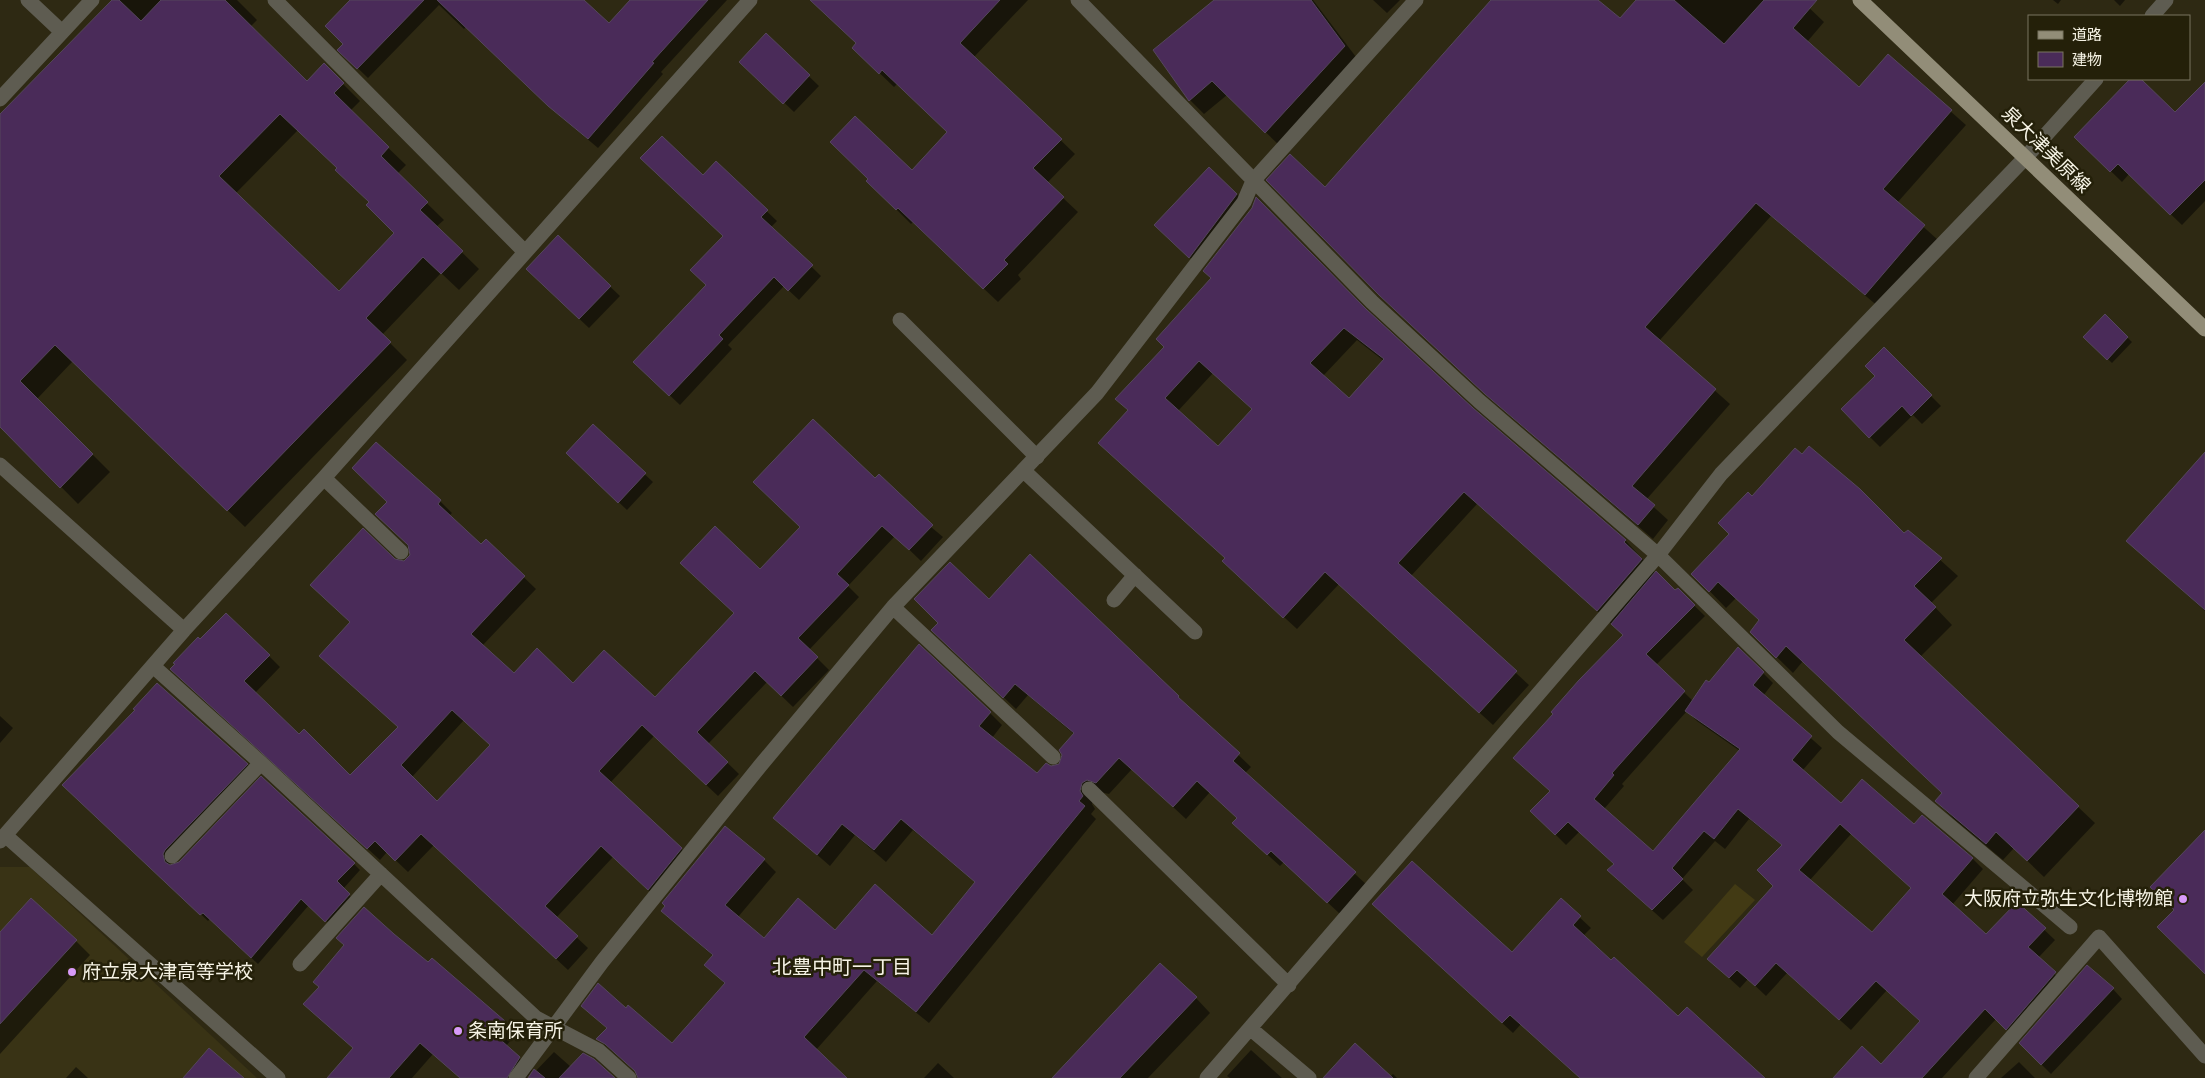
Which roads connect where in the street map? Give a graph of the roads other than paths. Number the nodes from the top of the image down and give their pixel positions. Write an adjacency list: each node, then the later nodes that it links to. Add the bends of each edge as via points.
1 (28, 0): 10 (street)
2 (92, 0): 10 (street)
3 (274, 0): 15 (street)
4 (750, 0): 15 (street)
5 (1078, 0): 14 (street)
6 (1416, 0): 14 (street)
7 (1860, 0): 13 (main road, 泉大津美原線)
8 (2166, 0): 9 (street)
9 (2153, 15)
10 (62, 32): 12 (street)
11 (2095, 80): 13 (street)
12 (0, 98)
13 (2025, 158): 17 (main road, 泉大津美原線); 23 (street, via 1721,474)
14 (1253, 181): 18 (street, via 1244,202 1097,393); 23 (street, via 1372,302 1480,401)
15 (525, 252): 21 (street)
16 (900, 320): 18 (street)
17 (2205, 329)
18 (1037, 457): 20 (street)
19 (0, 465): 27 (street)
20 (1024, 471): 24 (street); 26 (street)
21 (324, 478): 22 (street); 27 (street)
22 (401, 552)
23 (1658, 555): 36 (street, via 1838,732); 38 (street)
24 (1135, 575): 25 (street); 28 (street)
25 (1114, 600)
26 (893, 606): 30 (street); 39 (street, via 602,962)
27 (184, 630): 29 (street)
28 (1195, 632)
29 (154, 666): 31 (street); 33 (street)
30 (1053, 757)
31 (261, 763): 34 (street); 35 (street)
32 (1089, 789): 38 (street)
33 (3, 838): 42 (street)
34 (172, 856)
35 (381, 874): 37 (street); 39 (street, via 536,1018)
36 (2070, 927)
37 (300, 964)
38 (1289, 984): 40 (street)
39 (553, 1028): 43 (street); 44 (street, via 599,1051)
40 (1251, 1028): 45 (street); 46 (street)
41 (2205, 1056): 47 (street, via 2098,937)
42 (278, 1078)
43 (516, 1078)
44 (629, 1078)
45 (1207, 1078)
46 (1309, 1078)
47 (1976, 1078)

